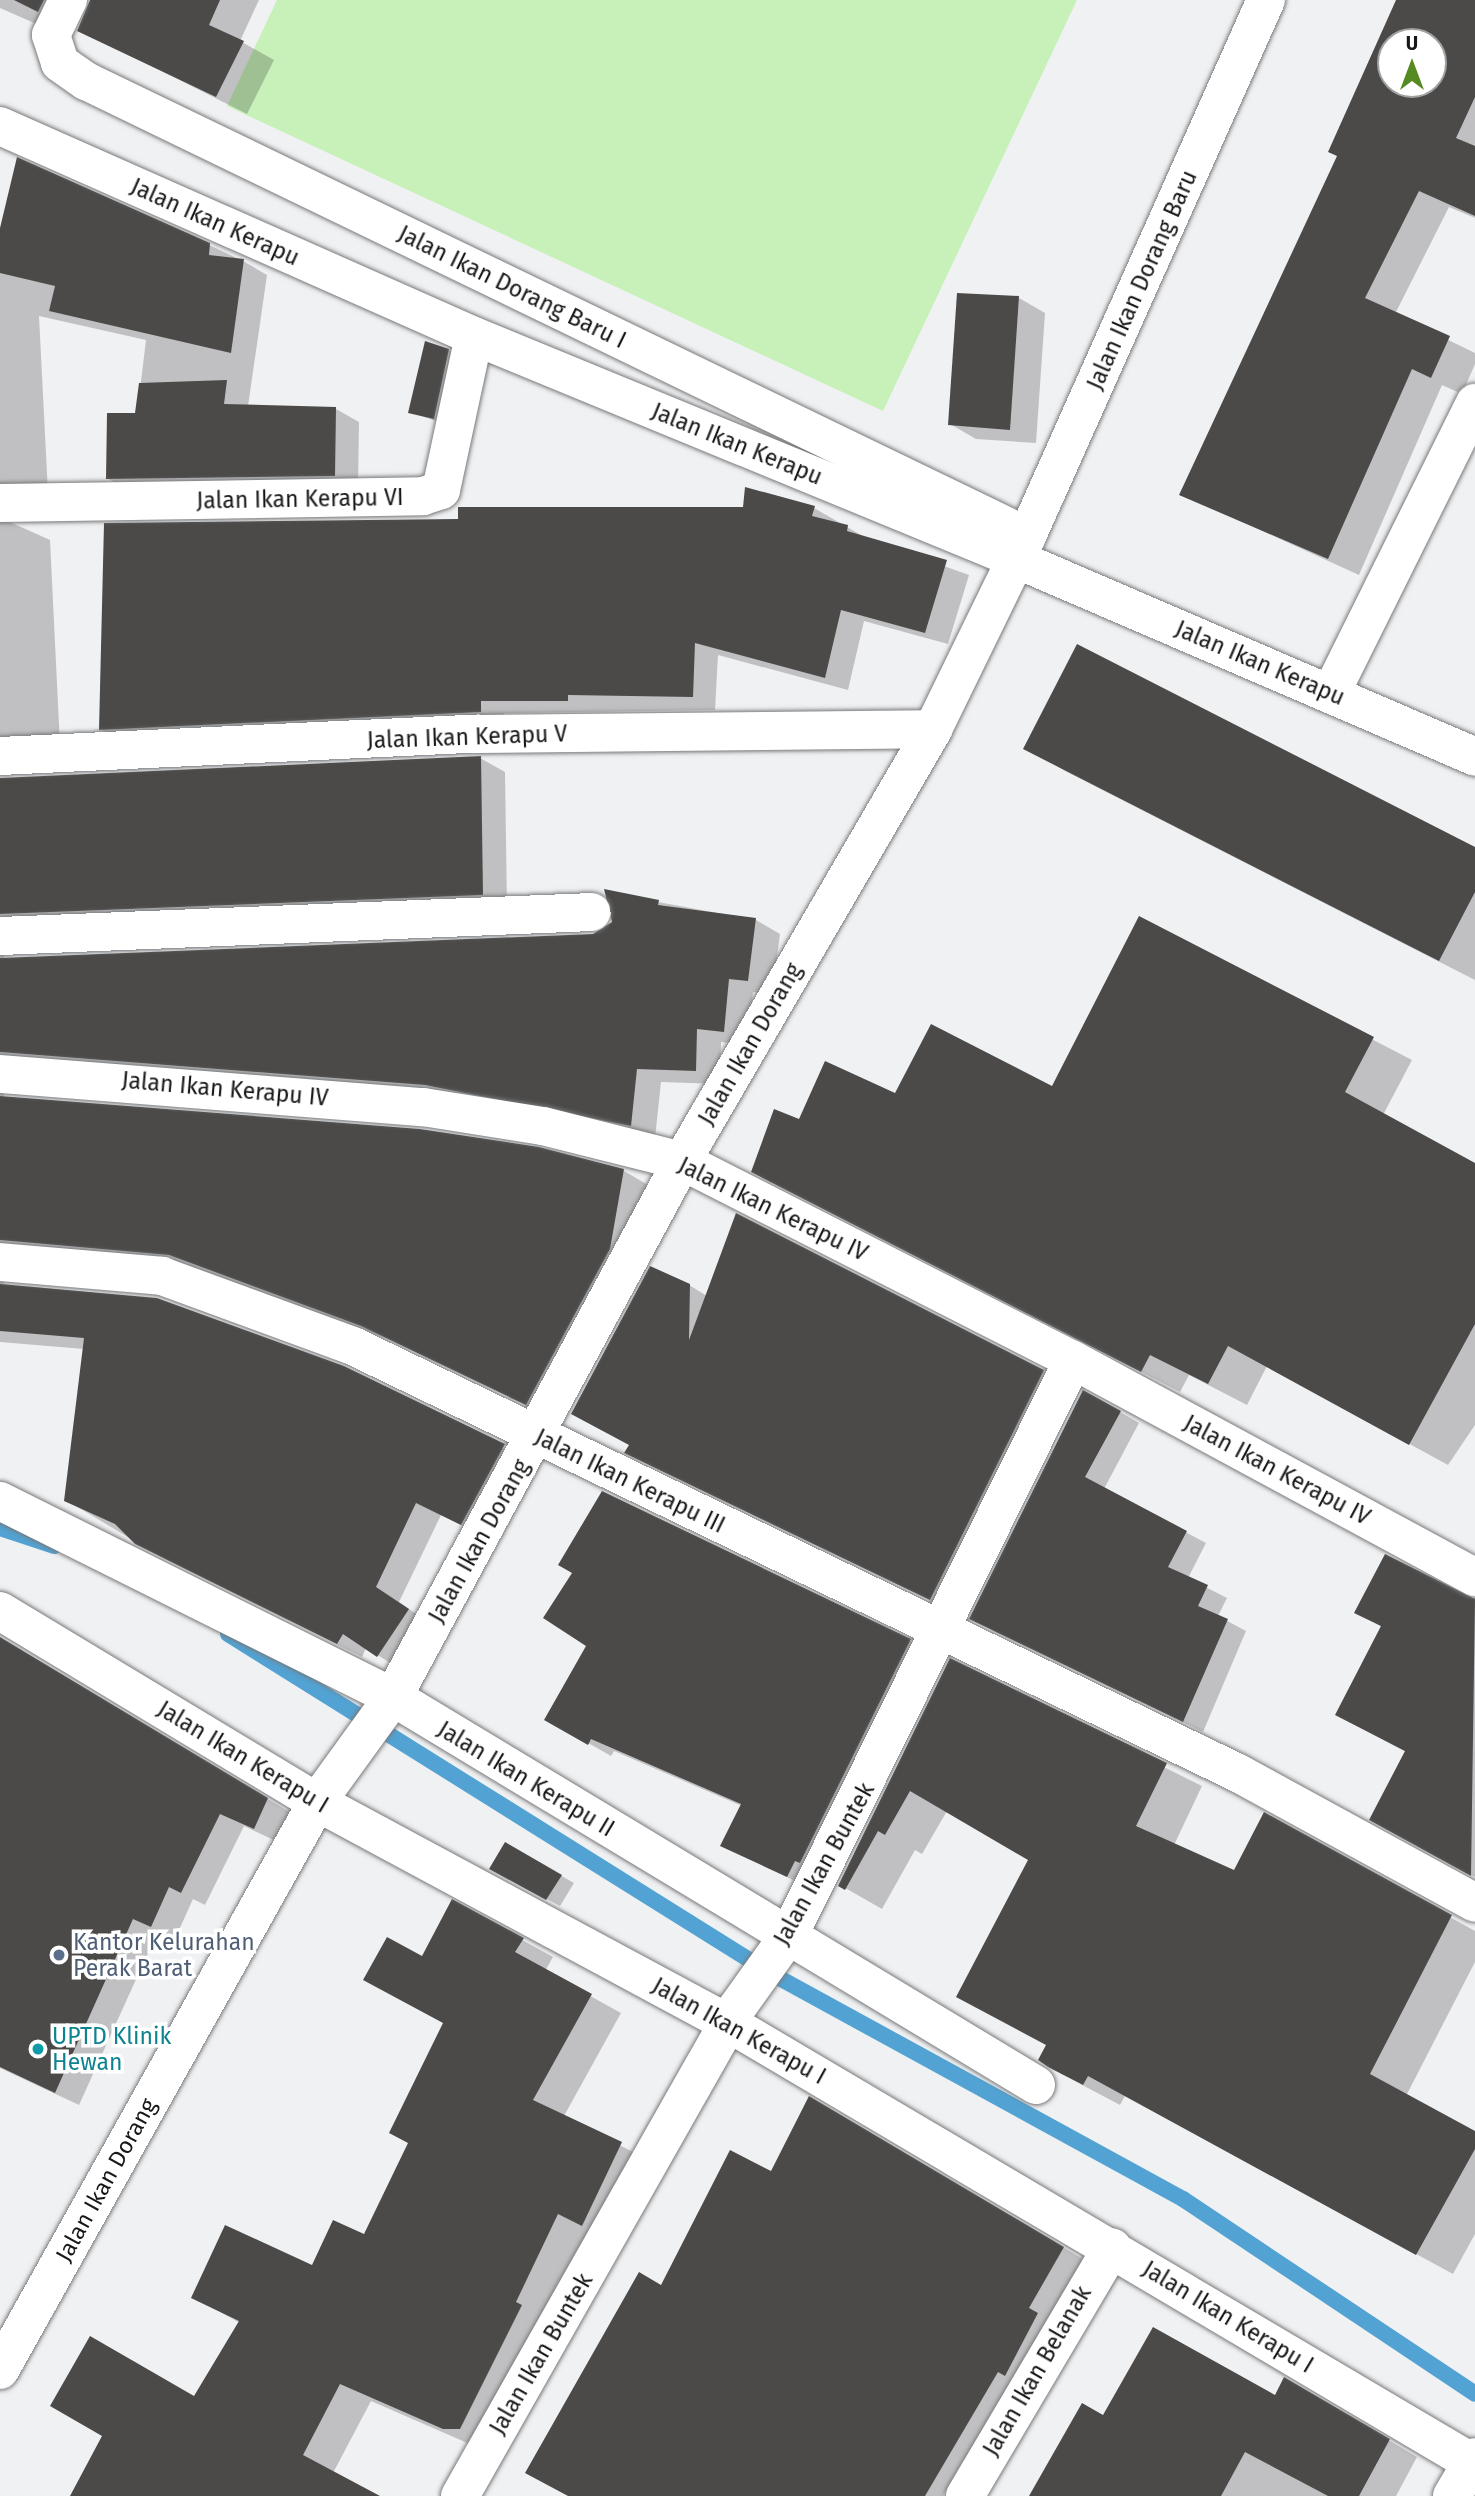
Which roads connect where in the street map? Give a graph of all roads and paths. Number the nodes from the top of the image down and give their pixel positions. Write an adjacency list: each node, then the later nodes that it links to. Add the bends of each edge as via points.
1 (68, 0): 7 (street, Jalan Ikan Dorang Baru I, via 51,35 60,63 86,81)
2 (1266, 0): 7 (street, Jalan Ikan Dorang Baru)
3 (0, 127): 4 (street, Jalan Ikan Kerapu)
4 (474, 336): 6 (street, Jalan Ikan Kerapu VI, via 448,474 432,493); 7 (street, Jalan Ikan Kerapu)
5 (1475, 403): 8 (street)
6 (0, 503)
7 (1022, 548): 8 (street, Jalan Ikan Kerapu); 9 (street, Jalan Ikan Dorang)
8 (1331, 693): 11 (street, Jalan Ikan Kerapu)
9 (933, 729): 10 (street, Jalan Ikan Kerapu V, via 475,734); 15 (street, Jalan Ikan Dorang)
10 (0, 756)
11 (1475, 757)
12 (592, 912): 13 (street)
13 (0, 936)
14 (0, 1074): 15 (street, Jalan Ikan Kerapu IV, via 423,1107 543,1126)
15 (682, 1161): 17 (street, Jalan Ikan Kerapu IV); 18 (street, Jalan Ikan Dorang)
16 (0, 1262): 18 (street, Jalan Ikan Kerapu III, via 162,1276 353,1346)
17 (1073, 1360): 20 (street, Jalan Ikan Kerapu IV); 22 (street, Jalan Ikan Buntek)
18 (537, 1436): 22 (street, Jalan Ikan Kerapu III); 23 (street, Jalan Ikan Dorang)
19 (0, 1501): 23 (street, Jalan Ikan Kerapu II)
20 (1475, 1577)
21 (0, 1611): 24 (street, Jalan Ikan Kerapu I)
22 (941, 1632): 25 (street, Jalan Ikan Kerapu III, via 1238,1773); 26 (street, Jalan Ikan Buntek)
23 (388, 1705): 24 (street, Jalan Ikan Dorang); 26 (street, Jalan Ikan Kerapu II)
24 (328, 1787): 27 (street, Jalan Ikan Kerapu I); 30 (street, Jalan Ikan Dorang)
25 (1475, 1903)
26 (780, 1947): 27 (street, Jalan Ikan Buntek); 28 (street, Jalan Ikan Kerapu II)
27 (733, 2016): 29 (street, Jalan Ikan Kerapu I); 32 (street, Jalan Ikan Buntek)
28 (1036, 2085)
29 (1112, 2248): 31 (street, Jalan Ikan Kerapu I); 33 (street, Jalan Ikan Belanak)
30 (0, 2370)
31 (1473, 2459): 34 (street)
32 (460, 2496)
33 (965, 2496)
34 (1452, 2496)

